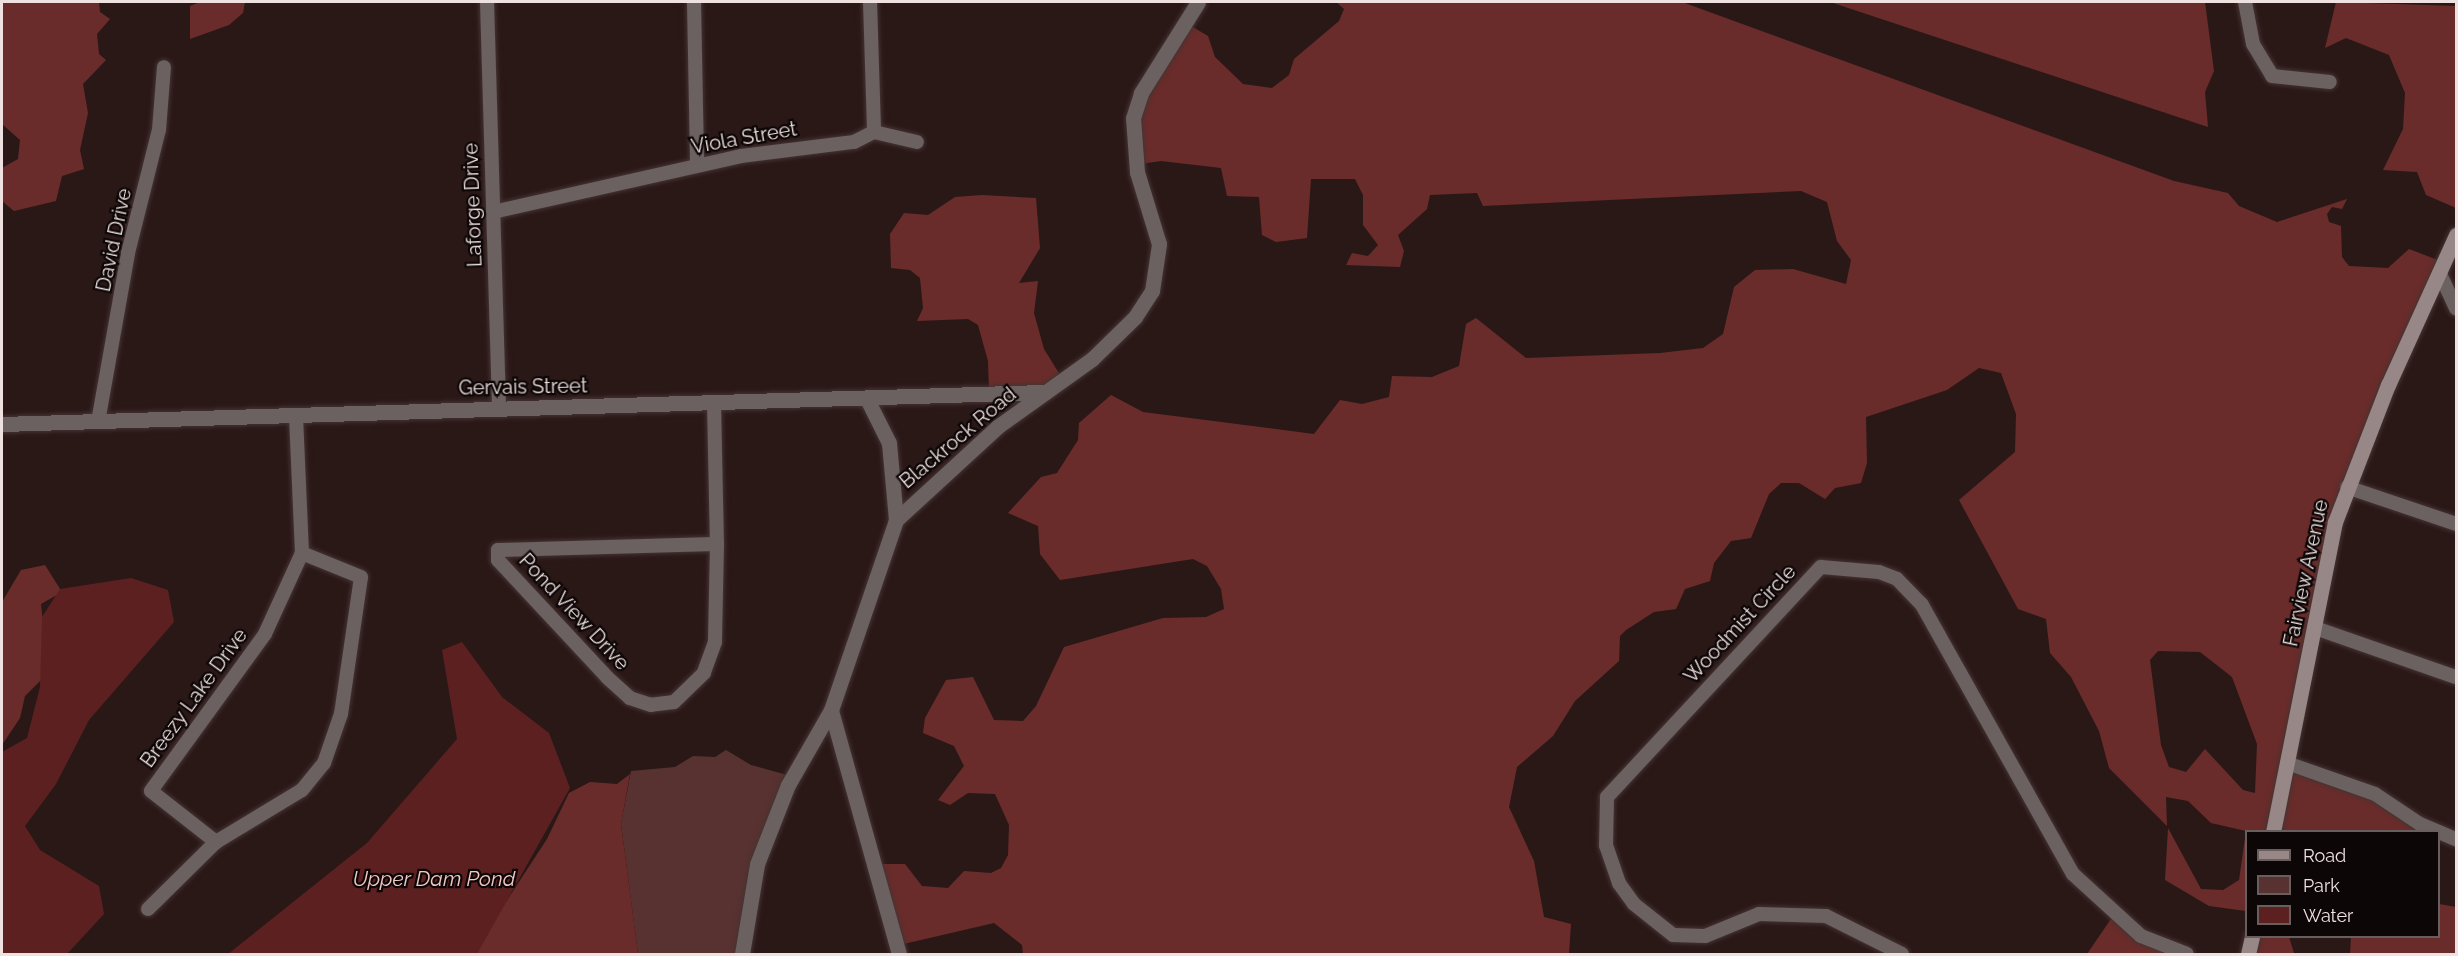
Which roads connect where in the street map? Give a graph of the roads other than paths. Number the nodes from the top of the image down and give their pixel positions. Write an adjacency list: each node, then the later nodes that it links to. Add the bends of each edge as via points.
1 (487, 2): 11 (street, Laforge Drive)
2 (694, 2): 10 (street)
3 (870, 2): 8 (street)
4 (1198, 2): 15 (street, Blackrock Road, via 1141,93 1134,118 1137,172 1159,244 1152,291 1135,317 1092,359)
5 (2245, 2): 7 (street, via 2253,44 2272,76)
6 (164, 67): 20 (street, David Drive, via 159,130 128,253)
7 (2330, 82)
8 (874, 132): 9 (street); 10 (street, Viola Street, via 854,142)
9 (917, 142)
10 (697, 165): 11 (street, Viola Street, via 557,202)
11 (493, 212): 18 (street, Laforge Drive)
12 (2457, 235): 13 (main road, Fairview Avenue)
13 (2440, 274): 14 (street); 22 (main road, Fairview Avenue)
14 (2457, 308)
15 (1046, 392): 16 (street, Gervais Street); 23 (street, Blackrock Road, via 997,427)
16 (867, 399): 17 (street, Gervais Street); 23 (street, via 890,443)
17 (714, 403): 18 (street, Gervais Street); 25 (street, Pond View Drive)
18 (499, 408): 19 (street, Gervais Street)
19 (296, 416): 20 (street, Gervais Street); 26 (street, Breezy Lake Drive)
20 (98, 422): 21 (street, Gervais Street)
21 (2, 424)
22 (2347, 487): 24 (street); 27 (main road, Fairview Avenue)
23 (896, 520): 29 (street, Blackrock Road)
24 (2457, 524)
25 (717, 544): 25 (street, Pond View Drive, via 715,642 704,673 674,702 651,705 630,698 606,677 498,560 498,550)
26 (302, 553): 35 (street, Breezy Lake Drive, via 265,634 151,791); 35 (street, via 361,577 341,714 324,763 302,790)
27 (2315, 628): 28 (street); 30 (main road, Fairview Avenue)
28 (2457, 677)
29 (831, 710): 38 (street, Blackrock Road, via 788,786 758,864); 39 (street)
30 (2287, 763): 31 (main road, Fairview Avenue); 32 (street, via 2375,794)
31 (2273, 830)
32 (2436, 830)
33 (2440, 832): 34 (street)
34 (2457, 838)
35 (216, 842): 36 (street)
36 (148, 909)
37 (2252, 938): 42 (main road)
38 (742, 954)
39 (899, 954)
40 (1902, 954): 41 (street, Woodmist Circle, via 1826,916 1759,914 1706,936 1673,935 1634,904 1619,883 1606,846 1607,797 1821,567 1879,572 1909,592 2073,874 2141,936)
41 (2187, 954)
42 (2248, 954)

